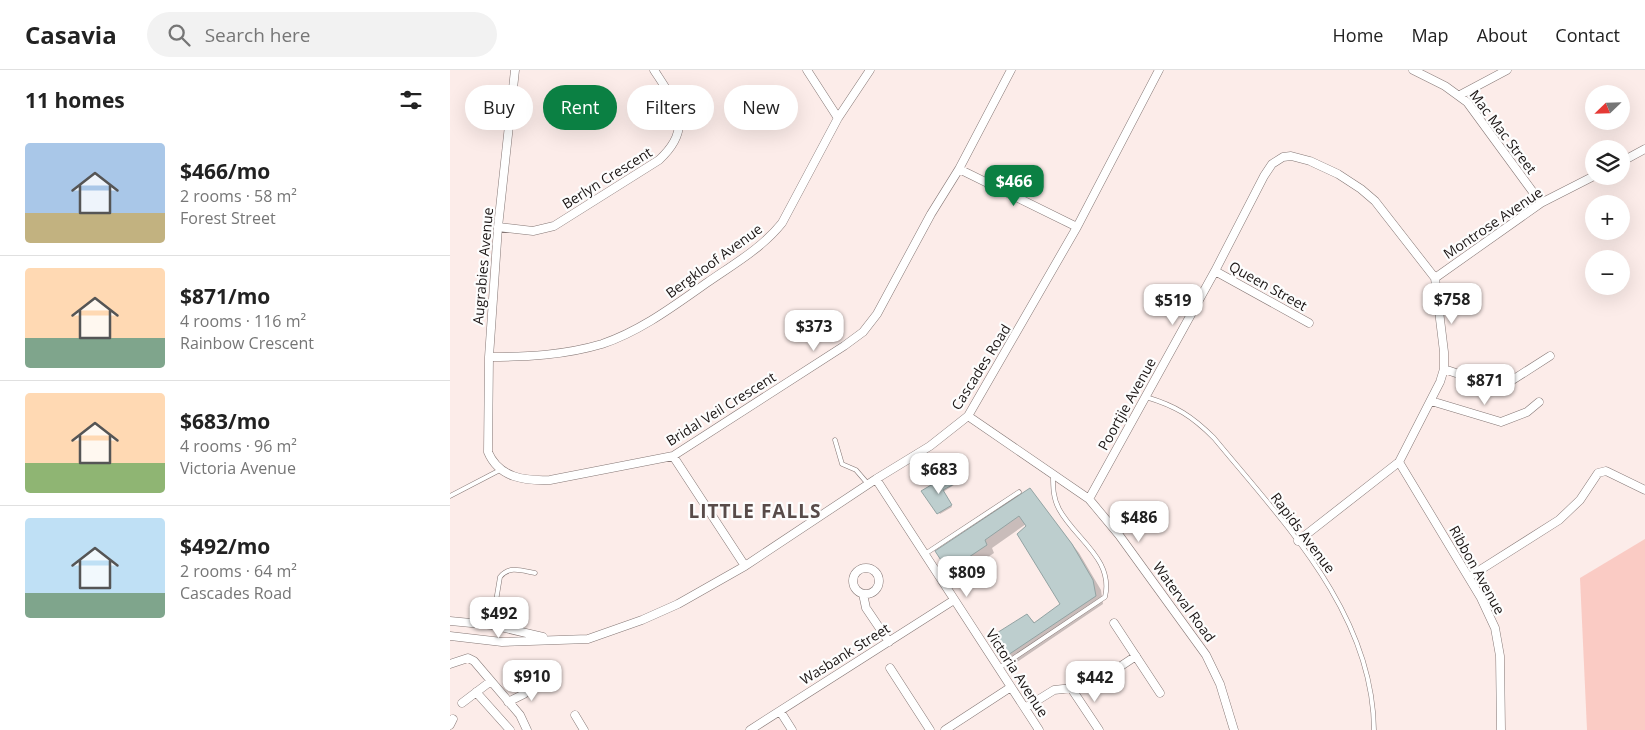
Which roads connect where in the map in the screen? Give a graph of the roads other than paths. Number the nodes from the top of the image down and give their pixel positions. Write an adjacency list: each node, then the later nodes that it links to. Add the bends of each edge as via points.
1 (515, 70): 16 (street, Augrabies Avenue)
2 (654, 70): 16 (street, Berlyn Crescent, via 676,103 680,115 680,129 669,151 554,226 533,231)
3 (807, 70): 10 (street)
4 (870, 70): 10 (street, Bergkloof Avenue)
5 (1011, 70): 13 (street, Bridal Veil Crescent)
6 (1158, 70): 17 (street, Cascades Road)
7 (1413, 70): 9 (street, Mac Mac Street)
8 (1507, 70): 9 (street)
9 (1460, 95): 15 (street, Mac Mac Street)
10 (838, 118): 22 (street, Bergkloof Avenue, via 782,223 736,263 659,315 602,343 556,354)
11 (1645, 150): 12 (street)
12 (1630, 158)
13 (959, 169): 17 (street); 29 (street, Bridal Veil Crescent, via 877,314 863,332)
14 (1585, 181): 15 (street, Montrose Avenue)
15 (1541, 203): 19 (street, Montrose Avenue)
16 (498, 227): 22 (street, Augrabies Avenue)
17 (1077, 227): 27 (street, Cascades Road)
18 (1215, 271): 19 (street, Poortjie Avenue, via 1264,176 1272,164 1291,156 1338,174 1361,189 1375,201); 20 (street, Queen Street); 24 (street, Poortjie Avenue)
19 (1435, 278): 23 (street)
20 (1309, 323)
21 (1550, 356): 23 (street, via 1500,388)
22 (489, 357): 31 (street, Augrabies Avenue, via 488,452)
23 (1444, 369): 25 (street)
24 (1146, 396): 39 (street, Poortjie Avenue); 40 (lane, Rapids Avenue, via 1184,411 1200,424)
25 (1431, 401): 26 (street, via 1501,422 1522,414); 30 (street)
26 (1539, 402)
27 (968, 416): 33 (street, Waterval Road); 34 (street, Cascades Road, via 930,446)
28 (835, 440): 35 (lane, via 842,464 856,470)
29 (673, 456): 32 (street, Bridal Veil Crescent, via 550,480 532,481); 42 (street)
30 (1399, 462): 40 (street); 44 (street, Ribbon Avenue)
31 (493, 463): 32 (street, Bridal Veil Crescent)
32 (500, 470): 38 (lane)
33 (1053, 472): 39 (street, Waterval Road); 56 (lane, via 1053,489 1059,509 1097,557 1107,578 1105,597)
34 (876, 479): 35 (street, Cascades Road); 41 (street, Victoria Avenue)
35 (868, 484): 42 (street, Cascades Road)
36 (1645, 490): 44 (street, via 1606,471 1598,473 1580,500 1559,520)
37 (1019, 492): 41 (lane)
38 (450, 496)
39 (1089, 499): 77 (street, Waterval Road, via 1159,588 1206,655 1223,691)
40 (1298, 541): 78 (lane, Rapids Avenue, via 1346,615 1372,691)
41 (924, 554): 46 (street, Victoria Avenue)
42 (745, 566): 51 (street, Cascades Road, via 678,604 642,620 588,639)
43 (535, 573): 49 (lane, via 510,569 503,572)
44 (1469, 577): 79 (street, Ribbon Avenue, via 1488,612 1498,642)
45 (863, 594): 52 (street, via 866,608)
46 (954, 600): 52 (street, Wasbank Street); 56 (street, Victoria Avenue)
47 (450, 621): 49 (street, Cascades Road)
48 (1114, 622): 53 (street)
49 (492, 625): 51 (street, Cascades Road)
50 (450, 636): 51 (street, Cascades Road, via 502,642)
51 (552, 640)
52 (889, 642): 66 (street, Wasbank Street)
53 (1136, 656): 60 (street, via 1091,686); 62 (street)
54 (450, 664): 58 (street, via 471,659)
55 (890, 668): 73 (street)
56 (998, 668): 59 (street, Victoria Avenue)
57 (548, 677): 63 (street, via 540,678 524,694)
58 (491, 681): 61 (street); 63 (street)
59 (1011, 687): 65 (street, Victoria Avenue); 74 (street)
60 (1071, 688): 65 (street, via 1054,690); 76 (street)
61 (476, 692): 64 (street); 68 (street)
62 (1160, 693)
63 (508, 702): 69 (street, via 520,715)
64 (462, 703)
65 (1025, 708): 75 (street, Victoria Avenue)
66 (780, 711): 71 (street, Wasbank Street); 72 (street)
67 (574, 715): 70 (street)
68 (510, 730)
69 (527, 730)
70 (584, 730)
71 (750, 730)
72 (792, 730)
73 (930, 730)
74 (945, 730)
75 (1039, 730)
76 (1099, 730)
77 (1234, 730)
78 (1374, 730)
79 (1501, 730)

